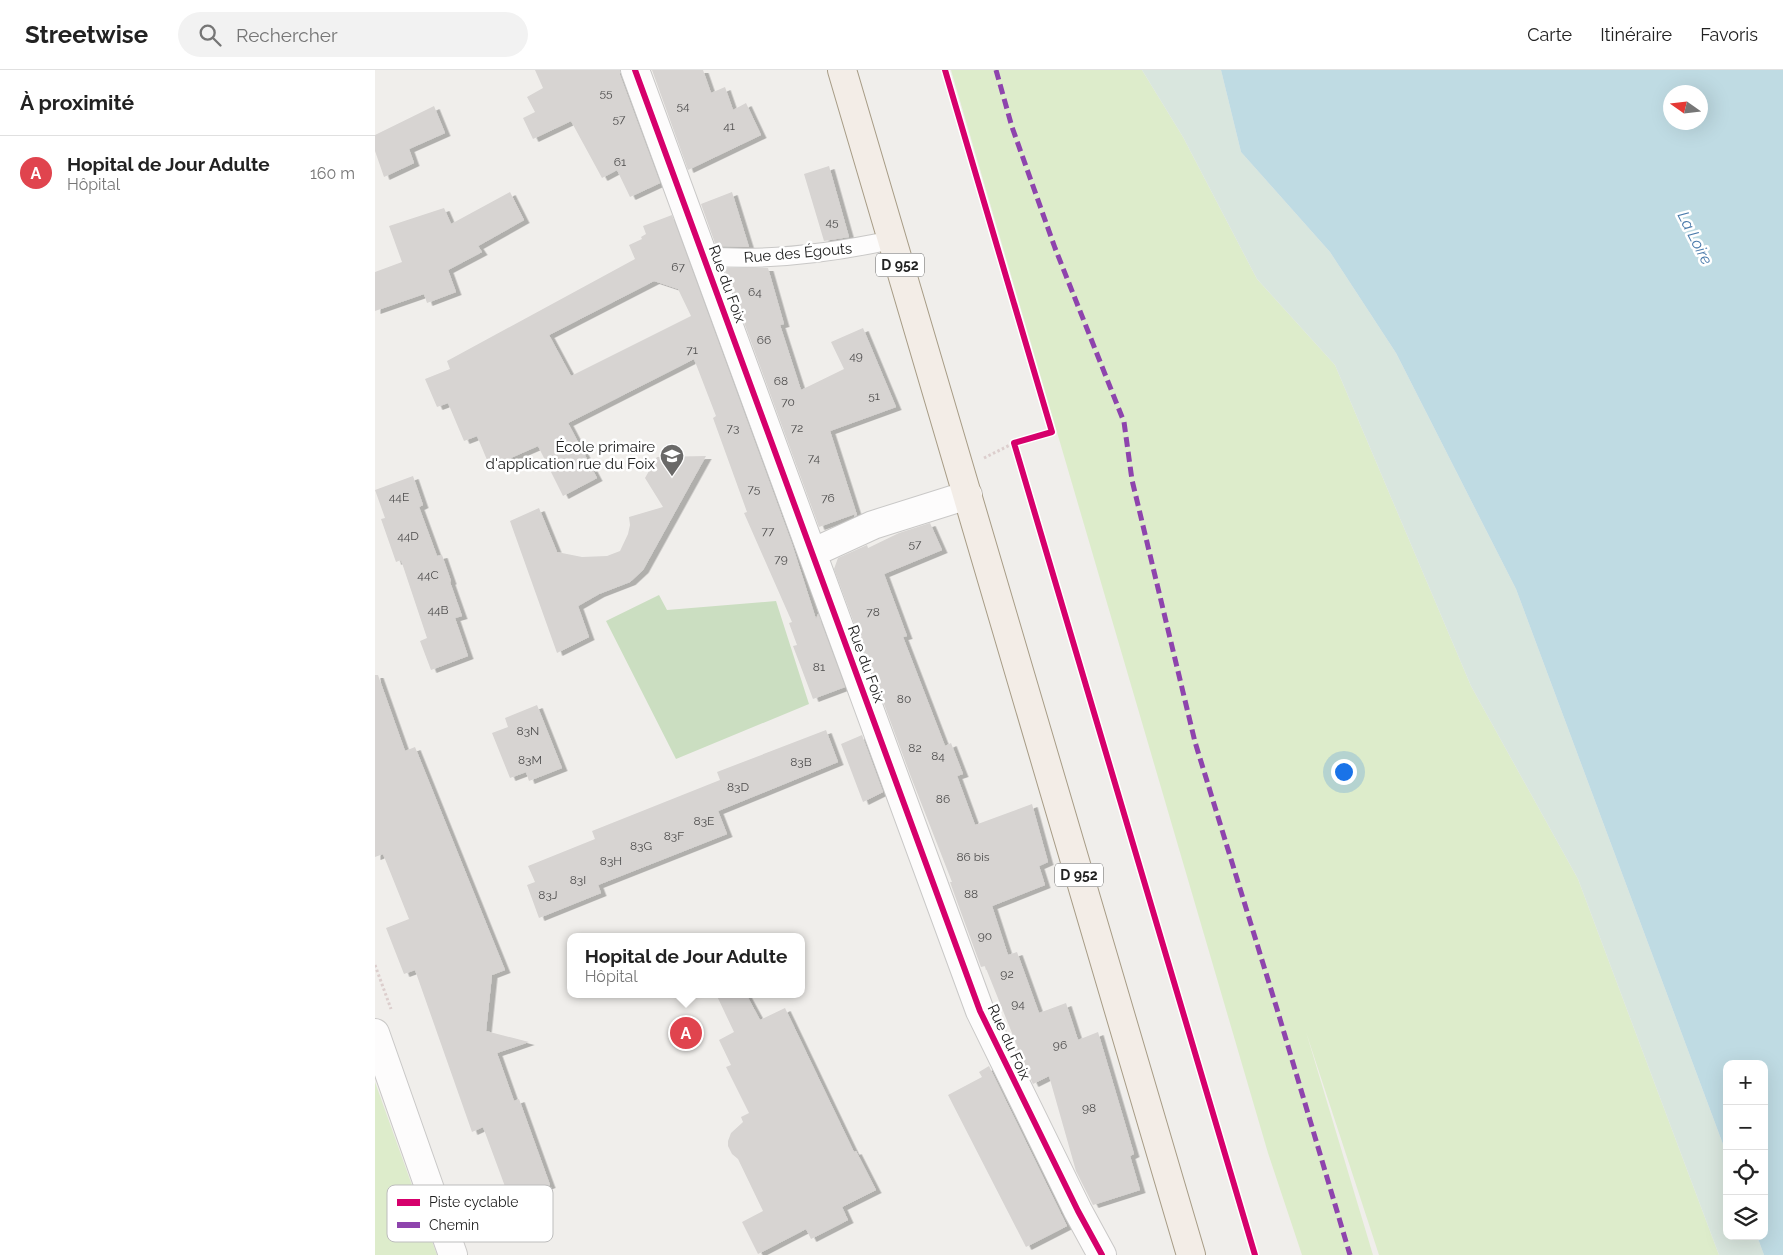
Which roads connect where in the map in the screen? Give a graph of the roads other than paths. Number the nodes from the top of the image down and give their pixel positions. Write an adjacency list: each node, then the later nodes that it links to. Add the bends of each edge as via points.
1 (635, 70): 4 (street, Rue du Foix)
2 (842, 70): 3 (main road, D 952)
3 (892, 240): 4 (lane, Rue des Égouts, via 797,256 729,259); 5 (main road, D 952)
4 (703, 256): 6 (street, Rue du Foix)
5 (967, 496): 6 (street, via 873,525); 12 (main road, D 952)
6 (812, 553): 11 (street, Rue du Foix, via 980,1011)
7 (375, 1033): 8 (street)
8 (428, 1185)
9 (448, 1242): 10 (street)
10 (453, 1255)
11 (1102, 1255)
12 (1191, 1255)

